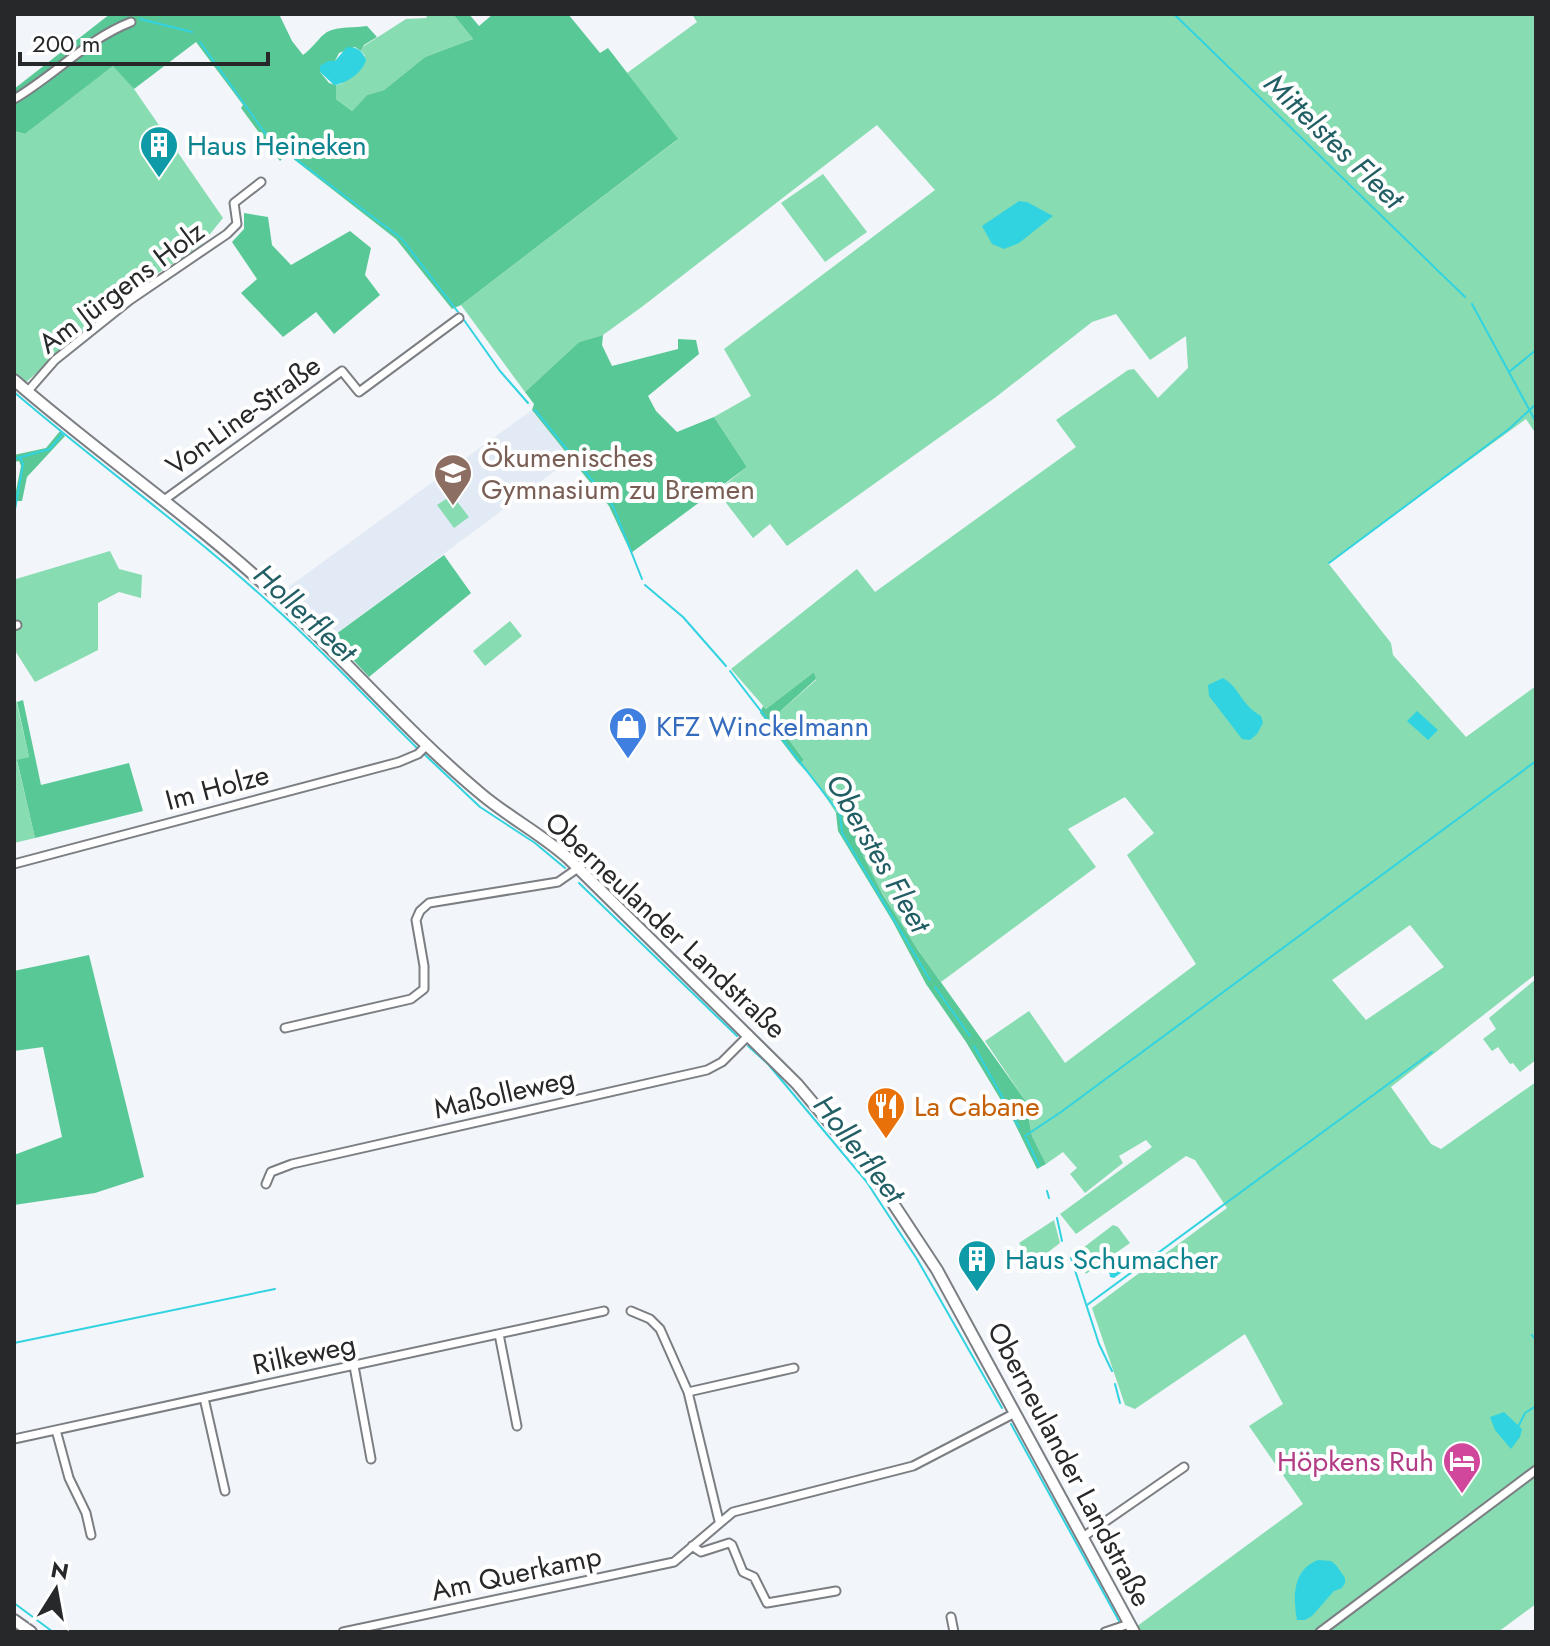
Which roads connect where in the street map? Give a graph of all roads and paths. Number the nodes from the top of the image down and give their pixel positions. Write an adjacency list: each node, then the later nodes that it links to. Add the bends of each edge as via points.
1 (131, 22): 2 (street, via 110,30)
2 (14, 99)
3 (261, 182): 6 (street, Am Jürgens Holz, via 234,203 237,224 227,234 130,300 55,360)
4 (459, 318): 7 (street, Von-Line-Straße, via 359,392 342,371)
5 (14, 380): 6 (street, Oberneulander Landstraße)
6 (27, 392): 7 (street, Oberneulander Landstraße)
7 (164, 500): 8 (street, Oberneulander Landstraße, via 275,594)
8 (422, 750): 9 (street, Im Holze, via 399,762); 10 (street, Oberneulander Landstraße, via 549,841)
9 (14, 864)
10 (578, 868): 11 (street, via 558,882 429,903 416,920 424,989 411,999); 12 (street, Oberneulander Landstraße)
11 (285, 1028)
12 (749, 1035): 13 (street, Maßolleweg, via 707,1070 292,1164 271,1172); 21 (street, Oberneulander Landstraße, via 877,1179 937,1270)
13 (266, 1184)
14 (604, 1311): 16 (street, Rilkeweg)
15 (631, 1311): 19 (street, via 660,1329)
16 (499, 1334): 17 (street, Rilkeweg); 22 (street)
17 (354, 1366): 20 (street, Rilkeweg); 25 (street)
18 (794, 1368): 19 (street)
19 (688, 1392): 29 (street)
20 (204, 1398): 23 (street, Rilkeweg); 28 (street)
21 (1015, 1413): 29 (street, Am Querkamp, via 913,1466 763,1503); 31 (street, Oberneulander Landstraße)
22 (517, 1426)
23 (56, 1430): 24 (street, Rilkeweg); 30 (street)
24 (14, 1439)
25 (371, 1459)
26 (1184, 1467): 31 (street)
27 (1536, 1470): 41 (street)
28 (225, 1491)
29 (719, 1521): 32 (street, Am Querkamp)
30 (91, 1535)
31 (1083, 1537): 36 (street, Oberneulander Landstraße)
32 (692, 1546): 33 (street, Am Querkamp, via 701,1552 732,1545 743,1572 754,1577 767,1603); 38 (street, Am Querkamp, via 674,1562)
33 (836, 1591)
34 (951, 1617): 39 (street)
35 (14, 1620): 37 (street)
36 (1131, 1628): 40 (street)
37 (31, 1632)
38 (343, 1632)
39 (954, 1632)
40 (1105, 1632)
41 (1320, 1632)

